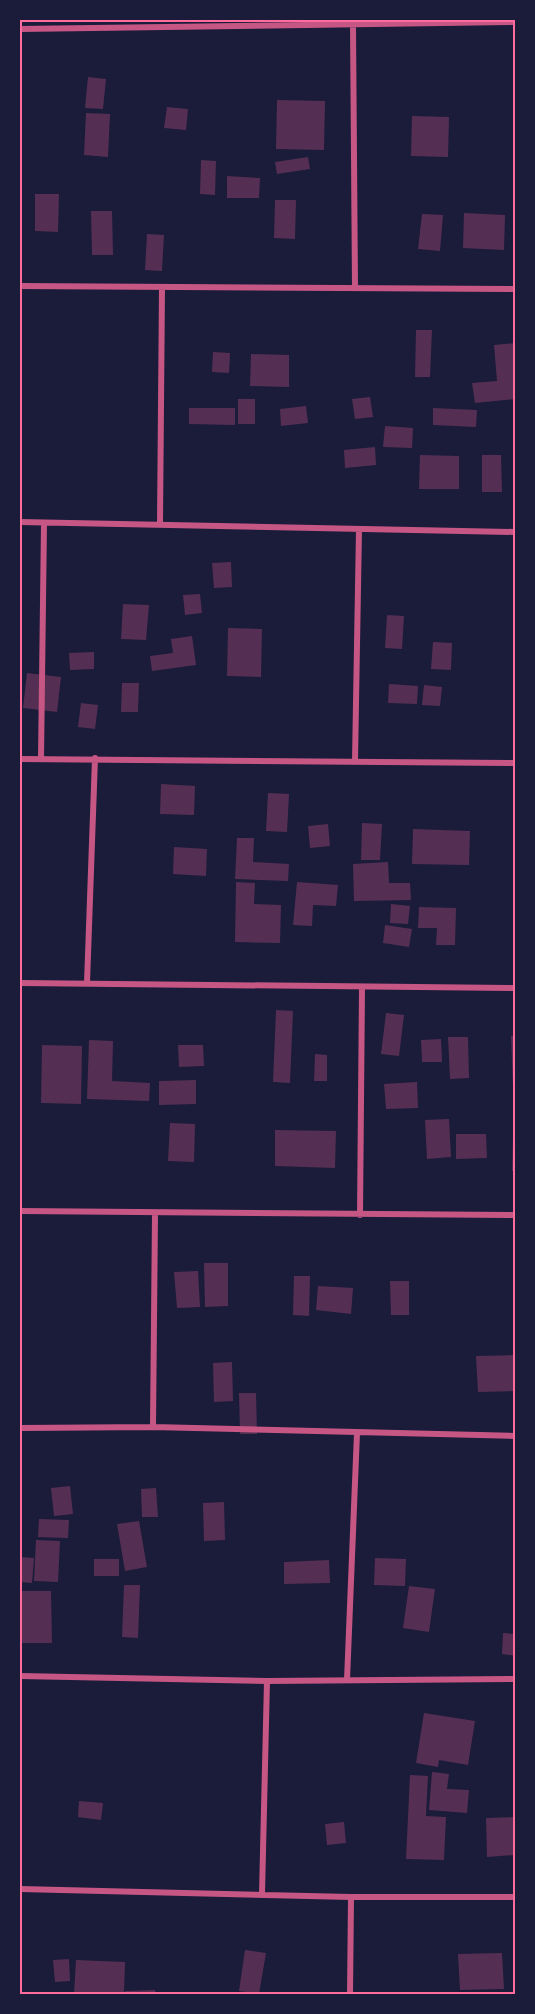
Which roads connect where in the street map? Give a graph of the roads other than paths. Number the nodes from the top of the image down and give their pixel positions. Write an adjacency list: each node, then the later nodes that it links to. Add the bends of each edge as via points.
1 (516, 22): 2 (street)
2 (353, 24): 3 (street); 6 (street)
3 (20, 29)
4 (20, 286): 5 (street)
5 (162, 287): 6 (street); 10 (street)
6 (355, 288): 7 (street)
7 (516, 289)
8 (20, 522): 9 (street)
9 (44, 523): 10 (street); 15 (street)
10 (160, 524): 11 (street)
11 (359, 529): 12 (street); 16 (street)
12 (516, 532)
13 (95, 758): 15 (street); 16 (street); 19 (street)
14 (20, 759): 15 (street)
15 (41, 759)
16 (355, 761): 17 (street)
17 (516, 763)
18 (20, 982): 19 (street)
19 (87, 983): 20 (street)
20 (362, 988): 21 (street); 24 (street)
21 (516, 988)
22 (20, 1210): 23 (street)
23 (155, 1214): 24 (street); 26 (street)
24 (360, 1215): 25 (street)
25 (516, 1215)
26 (153, 1427): 27 (street); 28 (street)
27 (20, 1428)
28 (357, 1433): 29 (street); 32 (street)
29 (516, 1436)
30 (20, 1676): 33 (street)
31 (516, 1679): 32 (street)
32 (347, 1680): 33 (street)
33 (267, 1681): 35 (street)
34 (20, 1890): 35 (street)
35 (262, 1894): 36 (street)
36 (351, 1897): 37 (street); 38 (street)
37 (516, 1897)
38 (350, 1995)

